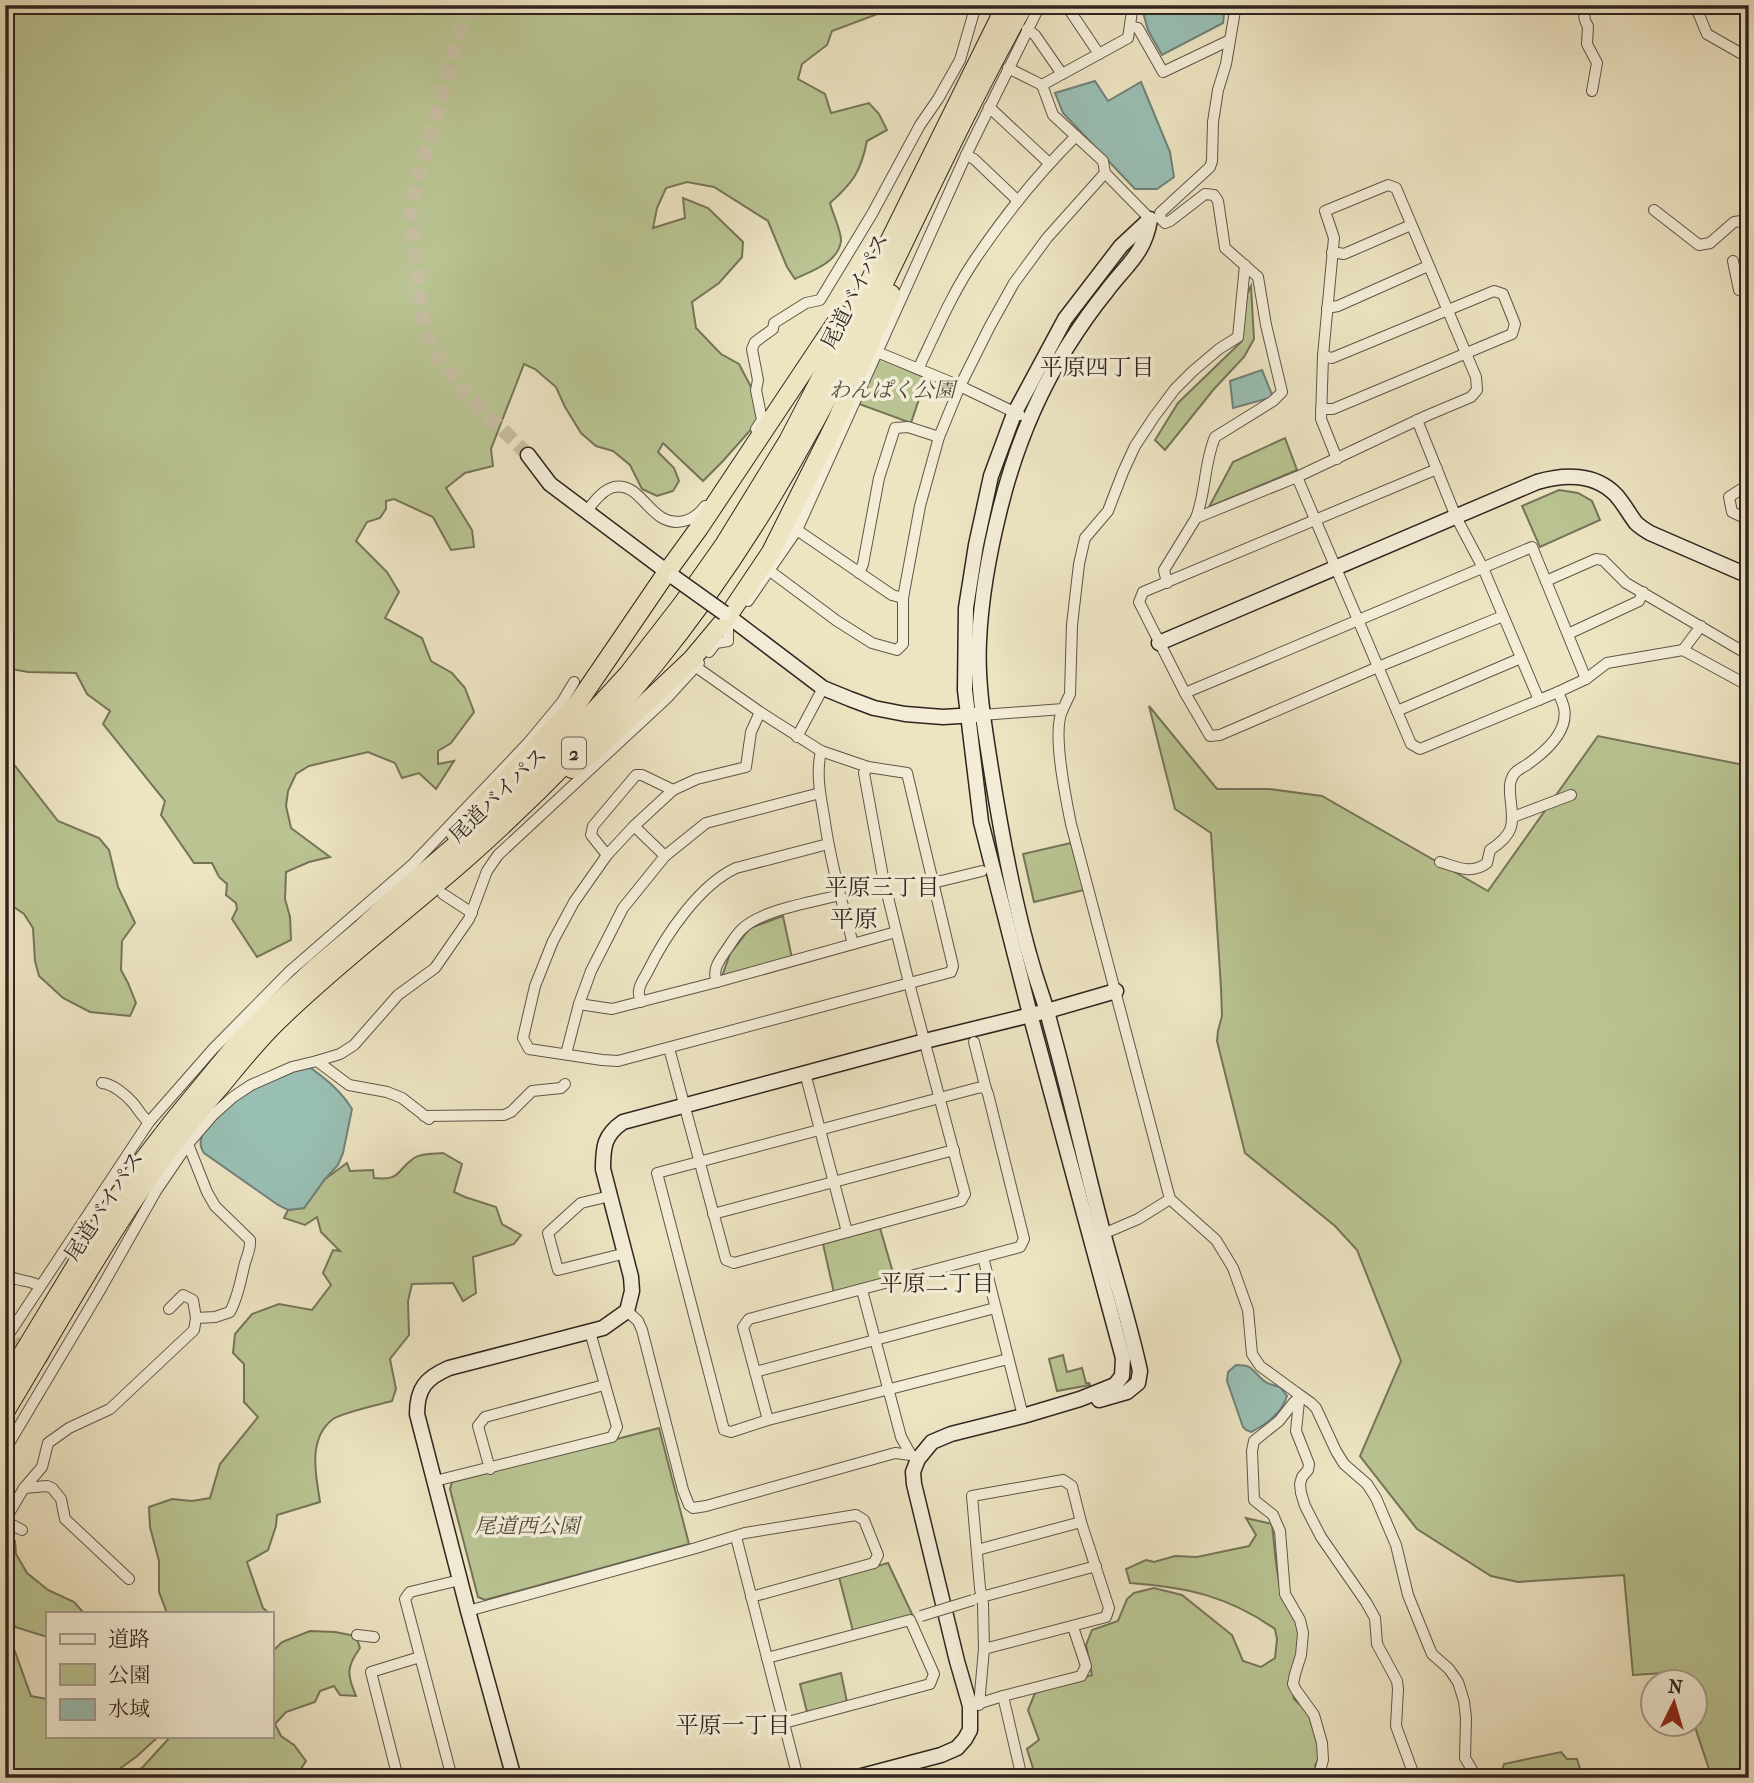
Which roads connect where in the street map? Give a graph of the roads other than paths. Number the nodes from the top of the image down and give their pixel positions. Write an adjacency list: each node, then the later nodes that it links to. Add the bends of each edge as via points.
1 (976, 5): 55 (street, via 960,60 820,300 806,303 774,323 773,329 755,342 755,390 762,419 700,513 677,523 665,521 630,489 615,487 600,495)
2 (1006, 5): 27 (highway, 尾道バイパス / 2)
3 (1024, 5): 20 (highway, 尾道バイパス / 2)
4 (1041, 5): 11 (street)
5 (1066, 5): 13 (street)
6 (1133, 5): 10 (street)
7 (1236, 5): 12 (street)
8 (1585, 5): 18 (street, via 1587,44 1597,63)
9 (1695, 5): 14 (street, via 1707,34)
10 (1130, 26): 12 (street, via 1138,28 1163,72); 13 (street, via 1128,38)
11 (1027, 29): 15 (street); 16 (street)
12 (1230, 40): 35 (street, via 1218,90 1210,167 1160,213 1165,223 1205,194 1214,195 1225,248)
13 (1099, 54): 16 (street)
14 (1749, 58)
15 (1008, 68): 17 (street); 19 (street)
16 (1062, 74): 17 (street)
17 (1042, 85): 21 (street, via 1053,115)
18 (1592, 91)
19 (989, 107): 22 (street); 23 (street)
20 (964, 121): 71 (highway, via 837,420 771,552); 105 (highway, 尾道バイパス / 2, via 814,423 724,572 605,721)
21 (1076, 136): 23 (street); 24 (street, via 1103,161)
22 (965, 155): 25 (street); 40 (street)
23 (1049, 163): 25 (street)
24 (1105, 173): 28 (street); 44 (street, via 1046,238 1014,284)
25 (1018, 201): 43 (street, via 975,259)
26 (1654, 210): 29 (street, via 1699,245 1710,243 1734,222)
27 (900, 219): 65 (highway); 111 (highway, 尾道バイパス / 2, via 788,441 671,620 628,674 527,781)
28 (1150, 219): 31 (street); 33 (street)
29 (1749, 220)
30 (1411, 225): 32 (street, via 1344,254); 32 (street, via 1396,188 1388,185 1325,211 1334,238); 36 (street)
31 (1121, 246): 33 (street); 46 (street, via 1065,319)
32 (1332, 252): 38 (street)
33 (1136, 257): 47 (street, via 1068,346)
34 (1733, 261): 37 (street, via 1739,290)
35 (1245, 265): 57 (street, via 1258,277 1282,393 1215,437); 89 (street, via 1238,338 1175,389 1135,446 1108,511 1085,537 1072,625 1070,694)
36 (1428, 266): 38 (street); 39 (street)
37 (1749, 292)
38 (1327, 308): 42 (street)
39 (1448, 310): 41 (street); 41 (street, via 1494,291 1503,293 1515,324 1512,334); 42 (street, via 1332,358)
40 (877, 352): 43 (street); 60 (street)
41 (1466, 354): 45 (street, via 1333,409); 48 (street, via 1477,390)
42 (1323, 356): 45 (street)
43 (918, 369): 44 (street)
44 (960, 386): 46 (street); 49 (street)
45 (1321, 409): 51 (street)
46 (1014, 414): 47 (street); 92 (street, via 991,476 968,595)
47 (1030, 418): 93 (street, via 985,572 979,642)
48 (1417, 421): 51 (street); 52 (street)
49 (939, 438): 64 (street, via 908,427 895,428 878,478); 70 (street, via 920,506)
50 (528, 456): 55 (street, via 550,484)
51 (1337, 458): 53 (street)
52 (1437, 469): 56 (street); 58 (street)
53 (1297, 477): 57 (street); 58 (street)
54 (1749, 484): 59 (street, via 1729,497 1732,512)
55 (586, 512): 65 (street)
56 (1456, 517): 61 (street); 62 (street); 66 (street, via 1537,482 1555,477 1590,479 1617,496 1637,524 1650,533)
57 (1196, 518): 68 (street, via 1164,570)
58 (1315, 519): 61 (street); 68 (street)
59 (1749, 520)
60 (797, 530): 63 (street); 64 (street)
61 (1336, 568): 73 (street); 76 (street)
62 (1483, 568): 67 (street, via 1532,547); 72 (street); 73 (street)
63 (770, 571): 70 (street, via 872,643 897,650 903,644); 71 (street, via 746,604)
64 (859, 573): 70 (street)
65 (671, 575): 71 (street, bridge); 111 (highway, via 578,704)
66 (1749, 576)
67 (1546, 581): 69 (street, via 1596,559); 75 (street)
68 (1167, 583): 76 (street, via 1143,592 1139,602)
69 (1643, 592): 74 (street); 75 (street, via 1639,601)
70 (903, 598)
71 (726, 614): 80 (street, via 728,641 716,643); 85 (street); 105 (highway, via 692,659 598,747)
72 (1503, 617): 79 (street); 81 (street)
73 (1358, 620): 81 (street); 87 (street)
74 (1701, 626): 77 (street); 78 (street)
75 (1568, 634): 82 (street)
76 (1159, 643): 87 (street)
77 (1683, 650): 82 (street, via 1607,663); 84 (street)
78 (1749, 655)
79 (1521, 658): 88 (street); 90 (street)
80 (696, 667): 91 (street); 112 (street, via 498,855)
81 (1378, 667): 87 (street, via 1220,735 1210,736); 90 (street)
82 (1586, 679): 86 (street)
83 (574, 682): 134 (street, via 528,743 413,864 290,971 212,1049)
84 (1749, 686)
85 (822, 688): 92 (street, via 874,708 905,714); 94 (street)
86 (1558, 692): 88 (street); 100 (street, via 1564,721 1554,742 1513,774 1509,784)
87 (1185, 693)
88 (1539, 700): 90 (street, via 1420,749 1411,744)
89 (1063, 709): 93 (street); 117 (street, via 1058,733 1065,794)
90 (1396, 711)
91 (760, 712): 94 (street); 97 (street, via 751,732 746,767)
92 (967, 715): 93 (street); 121 (street, via 981,822)
93 (982, 715): 120 (street, via 1011,879)
94 (797, 737): 95 (street)
95 (821, 751): 96 (street); 98 (street)
96 (868, 767): 108 (street, via 907,773); 113 (street, via 864,773 873,825)
97 (673, 790): 101 (street); 103 (street, via 636,775 593,826 591,835)
98 (820, 793): 102 (street); 104 (street, via 706,823)
99 (1571, 795): 100 (street)
100 (1513, 817): 106 (street, via 1511,830 1478,869 1463,870)
101 (634, 826): 103 (street); 104 (street)
102 (828, 844): 110 (street); 118 (street, via 726,872 678,921 658,950 638,989)
103 (607, 855): 125 (street, via 553,941 534,986 523,1038 529,1048)
104 (665, 856): 119 (street, via 623,908)
105 (468, 857): 165 (highway, 尾道バイパス / 2, via 281,1018 184,1129 148,1178)
106 (1440, 862)
107 (982, 871): 108 (street)
108 (933, 883): 116 (street, via 953,966 951,972)
109 (443, 894): 112 (street)
110 (840, 895): 114 (street); 115 (street, via 752,920 718,963)
111 (395, 897): 161 (highway, 尾道バイパス / 2, via 234,1046 174,1120 113,1204)
112 (472, 913): 126 (street, via 435,968 398,995 354,1045)
113 (897, 932): 114 (street); 116 (street)
114 (853, 944): 115 (street)
115 (717, 982): 118 (street)
116 (909, 983): 122 (street); 124 (street)
117 (1116, 991): 120 (street); 142 (street)
118 (640, 1002): 119 (street, via 612,1009)
119 (579, 1004): 125 (street)
120 (1047, 1011): 121 (street); 145 (street)
121 (1030, 1014): 122 (street); 151 (street)
122 (925, 1041): 127 (street); 131 (street)
123 (974, 1042): 130 (street)
124 (670, 1048): 125 (street, via 618,1061); 132 (street)
125 (566, 1054)
126 (317, 1061): 133 (street, via 349,1086 387,1091); 137 (street, via 251,1085 212,1115)
127 (806, 1073): 132 (street); 136 (street)
128 (102, 1083): 134 (street, via 133,1102)
129 (565, 1084): 133 (street, via 532,1091 504,1115)
130 (986, 1089): 131 (street); 147 (street, via 1024,1239 1020,1247)
131 (940, 1098): 136 (street); 138 (street)
132 (684, 1105): 139 (street); 141 (street, via 613,1129 605,1140 603,1155)
133 (424, 1116): 135 (street)
134 (149, 1122): 149 (street)
135 (434, 1122)
136 (821, 1131): 139 (street); 140 (street)
137 (188, 1144): 155 (street, via 215,1206 250,1240 251,1248 230,1312); 168 (street, via 53,1362)
138 (954, 1150): 140 (street); 144 (street, via 965,1194 961,1201)
139 (699, 1162): 143 (street); 167 (street, via 657,1174 724,1430 731,1432)
140 (833, 1182): 143 (street); 144 (street)
141 (610, 1196): 146 (street); 146 (street, via 581,1203 548,1233 558,1270)
142 (1170, 1199): 145 (street); 164 (street, via 1216,1240 1233,1268 1248,1310 1252,1354 1259,1366)
143 (713, 1214): 144 (street, via 726,1260 734,1263)
144 (847, 1232)
145 (1103, 1234): 151 (street)
146 (626, 1253): 154 (street, via 632,1284)
147 (983, 1256): 150 (street); 152 (street)
148 (5, 1273): 149 (street)
149 (40, 1286): 157 (street)
150 (862, 1290): 158 (street); 160 (street, via 749,1319 743,1326)
151 (1113, 1295): 166 (street, via 1122,1376 1115,1384 1080,1399)
152 (995, 1308): 158 (street); 159 (street)
153 (169, 1309): 155 (street, via 183,1295 193,1300)
154 (627, 1311): 156 (street); 169 (street, via 642,1330 679,1478 693,1508 895,1453)
155 (196, 1318): 172 (street, via 194,1330 110,1409 48,1443 42,1468)
156 (590, 1332): 162 (street); 171 (street, via 435,1374 417,1400 417,1415)
157 (8, 1339)
158 (875, 1340): 160 (street); 163 (street)
159 (1009, 1359): 163 (street); 166 (street)
160 (755, 1372): 167 (street)
161 (5, 1382)
162 (604, 1385): 170 (street, via 485,1417 478,1426); 170 (street, via 617,1427 612,1437)
163 (889, 1390): 167 (street); 169 (street, via 901,1437)
164 (1298, 1397): 200 (street, via 1279,1421 1254,1441 1254,1500 1273,1515 1280,1531 1285,1594 1303,1633 1293,1684 1314,1715 1322,1743); 201 (street, via 1296,1432 1309,1464 1301,1493 1321,1537 1375,1619 1377,1644 1397,1681 1396,1726); 202 (street, via 1316,1408 1344,1464 1376,1498 1432,1654 1458,1682 1466,1718 1465,1758)
165 (5, 1412)
166 (1023, 1416): 169 (street, via 951,1434)
167 (768, 1420)
168 (5, 1450)
169 (914, 1457): 192 (street, via 914,1484 957,1661)
170 (490, 1469): 171 (street)
171 (435, 1481): 180 (street)
172 (24, 1488): 173 (street); 179 (street, via 52,1488 61,1499 65,1519)
173 (5, 1520): 175 (street)
174 (1081, 1522): 177 (street); 177 (street, via 1072,1486 1063,1480 972,1496); 178 (street)
175 (22, 1530)
176 (736, 1537): 181 (street); 181 (street, via 856,1515 864,1520 878,1555 874,1563); 183 (street)
177 (977, 1550): 182 (street)
178 (1096, 1566): 182 (street); 185 (street, via 1109,1608 1105,1617)
179 (129, 1579)
180 (460, 1580): 183 (street); 189 (street, via 410,1592 405,1599)
181 (751, 1597): 190 (street)
182 (977, 1599): 184 (street, bridge); 188 (street)
183 (468, 1611): 196 (street)
184 (910, 1620): 190 (street); 193 (street, via 933,1674 930,1684)
185 (1073, 1627): 188 (street); 191 (street, via 1086,1666 1081,1676)
186 (357, 1634): 187 (street)
187 (374, 1637)
188 (984, 1649): 192 (street)
189 (420, 1657): 194 (street, via 370,1672); 195 (street)
190 (767, 1658): 193 (street)
191 (1003, 1696): 192 (street); 199 (street)
192 (974, 1705): 198 (street, via 970,1730 957,1748)
193 (784, 1723): 197 (street)
194 (398, 1778)
195 (452, 1778)
196 (514, 1778)
197 (798, 1778)
198 (854, 1778)
199 (1022, 1778)
200 (1323, 1778)
201 (1415, 1778)
202 (1477, 1778)

